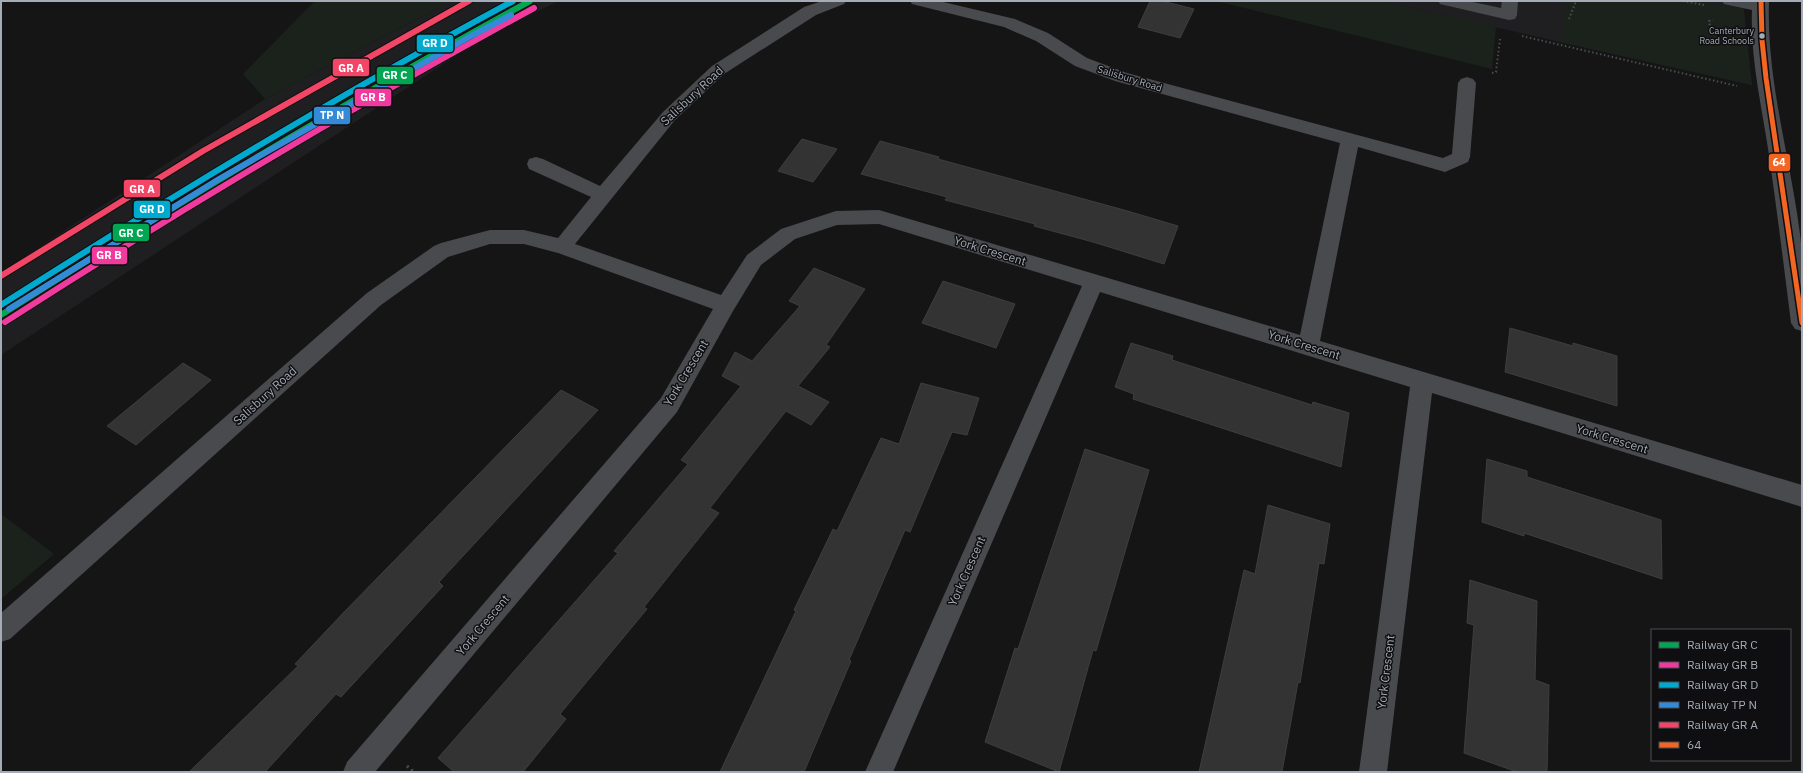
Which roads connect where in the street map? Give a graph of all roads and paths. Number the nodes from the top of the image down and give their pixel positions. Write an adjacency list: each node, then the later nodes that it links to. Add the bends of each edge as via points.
1 (838, 1): 15 (street, Salisbury Road, via 810,11 718,70 668,116)
2 (918, 1): 13 (street, Salisbury Road, via 1009,23 1042,37 1081,62 1121,77)
3 (1446, 1): 4 (street, via 1509,15)
4 (1510, 1)
5 (1576, 1): 8 (path)
6 (1730, 1): 7 (street)
7 (1760, 4): 12 (street)
8 (1569, 18)
9 (1516, 35): 12 (path)
10 (1500, 38): 11 (path, via 1496,72)
11 (1467, 83): 13 (street, Salisbury Road, via 1461,157 1445,165)
12 (1767, 93): 19 (street)
13 (1350, 139): 20 (street)
14 (536, 164): 15 (street)
15 (603, 195): 16 (street, Salisbury Road)
16 (562, 247): 18 (street, Salisbury Road); 23 (street, Salisbury Road, via 524,237 490,237 441,251 374,299)
17 (1094, 282): 18 (street, York Crescent, via 879,218 836,218 788,234 754,260); 20 (street, York Crescent); 25 (street, York Crescent)
18 (726, 306): 24 (street, York Crescent, via 669,405)
19 (1802, 323)
20 (1308, 347): 21 (street, York Crescent)
21 (1422, 381): 22 (street, York Crescent); 26 (street, York Crescent)
22 (1802, 496)
23 (1, 630)
24 (357, 772)
25 (879, 772)
26 (1373, 772)

